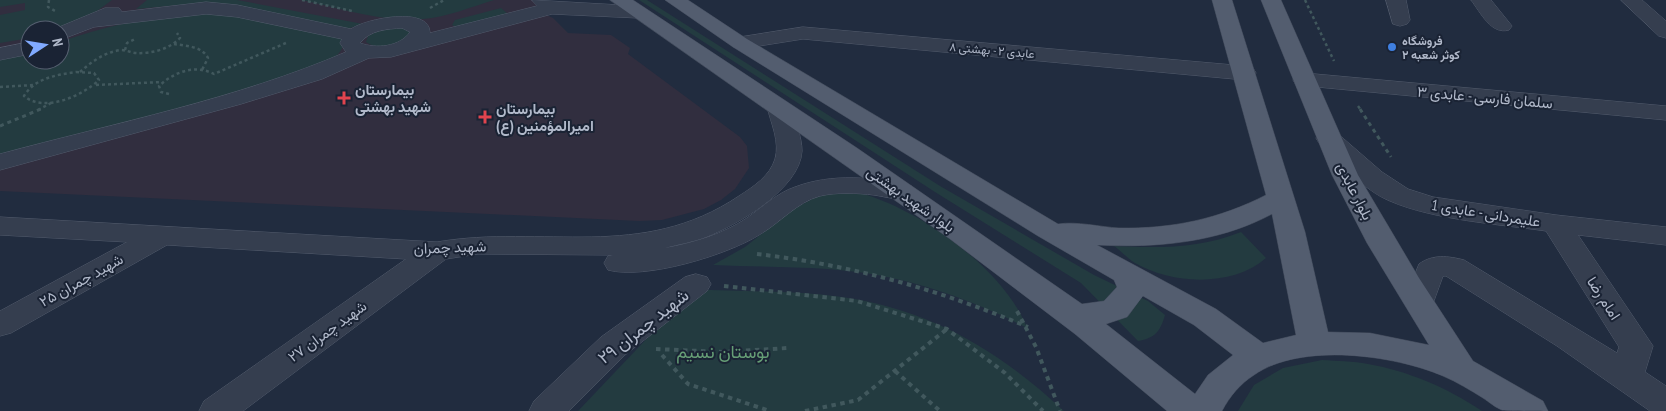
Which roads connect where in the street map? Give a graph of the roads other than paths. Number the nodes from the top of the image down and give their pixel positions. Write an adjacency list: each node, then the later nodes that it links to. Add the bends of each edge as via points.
1 (129, 0): 14 (street)
2 (268, 0): 15 (street)
3 (520, 0): 17 (street)
4 (675, 0): 22 (main road)
5 (1222, 0): 28 (main road)
6 (1271, 0): 29 (main road, بلوار عابدی)
7 (1396, 0): 13 (street)
8 (1480, 0): 16 (street)
9 (1631, 0): 19 (street)
10 (547, 4): 11 (street); 24 (street)
11 (629, 6): 30 (main road, بلوار شهید بهشتی)
12 (117, 18): 14 (street); 20 (street); 23 (street, via 206,8 237,11)
13 (1400, 20)
14 (95, 21): 18 (street)
15 (383, 24): 17 (street, via 402,22); 23 (street, via 367,28)
16 (1502, 26)
17 (418, 27): 24 (street, via 422,31 420,36)
18 (70, 30)
19 (1666, 32)
20 (70, 35)
21 (20, 43): 25 (street)
22 (740, 43): 28 (street, عابدی ۲ - بهشتی ۸, via 803,33); 38 (main road)
23 (360, 44): 24 (street, via 386,51); 33 (street, via 314,74 233,100)
24 (408, 45)
25 (0, 47)
26 (20, 50): 27 (street)
27 (0, 54)
28 (1245, 73): 35 (main road)
29 (1304, 80): 31 (street, سلمان فارسی - عابدی ۳); 32 (main road, بلوار عابدی)
30 (779, 107): 34 (main road, بلوار شهید بهشتی); 41 (street, شهید چمران, via 789,151 785,167 776,181 749,203 716,223 634,246 476,245)
31 (1666, 113)
32 (1328, 138): 36 (street, علیمردانی - عابدی 1, via 1372,178 1398,195 1429,205); 44 (main road, بلوار عابدی, via 1380,240)
33 (0, 162)
34 (902, 192): 41 (street, via 850,185 809,192 791,199 744,232 674,258 592,265 544,264 463,259); 45 (main road, بلوار شهید بهشتی)
35 (1279, 199): 38 (main road, via 1254,214 1221,226 1182,234 1093,236); 47 (main road, via 1291,232)
36 (1556, 224): 40 (street, علیمردانی - عابدی 1); 50 (street, امام رضا, via 1636,346)
37 (0, 226): 39 (street, شهید چمران)
38 (1048, 230): 42 (main road)
39 (162, 235): 41 (street, شهید چمران); 46 (street, شهید چمران ۲۵)
40 (1666, 236)
41 (437, 251): 52 (street, شهید چمران ۲۷)
42 (1128, 274): 45 (main road, via 1132,287 1127,300 1114,310 1095,316); 48 (main road, via 1205,317)
43 (696, 284): 53 (street, شهید چمران ۲۹, via 613,346)
44 (1420, 301): 49 (main road, بلوار عابدی); 50 (street, via 1430,271 1438,266 1452,268)
45 (1072, 314): 54 (main road, بلوار شهید بهشتی)
46 (0, 325)
47 (1314, 344): 48 (main road, via 1285,348); 49 (main road, via 1390,348 1431,358)
48 (1258, 357): 55 (main road, via 1230,373 1209,396)
49 (1462, 371): 56 (main road, via 1508,395)
50 (1626, 376): 51 (street)
51 (1666, 404)
52 (217, 411)
53 (548, 411)
54 (1192, 411)
55 (1203, 411)
56 (1530, 411)

